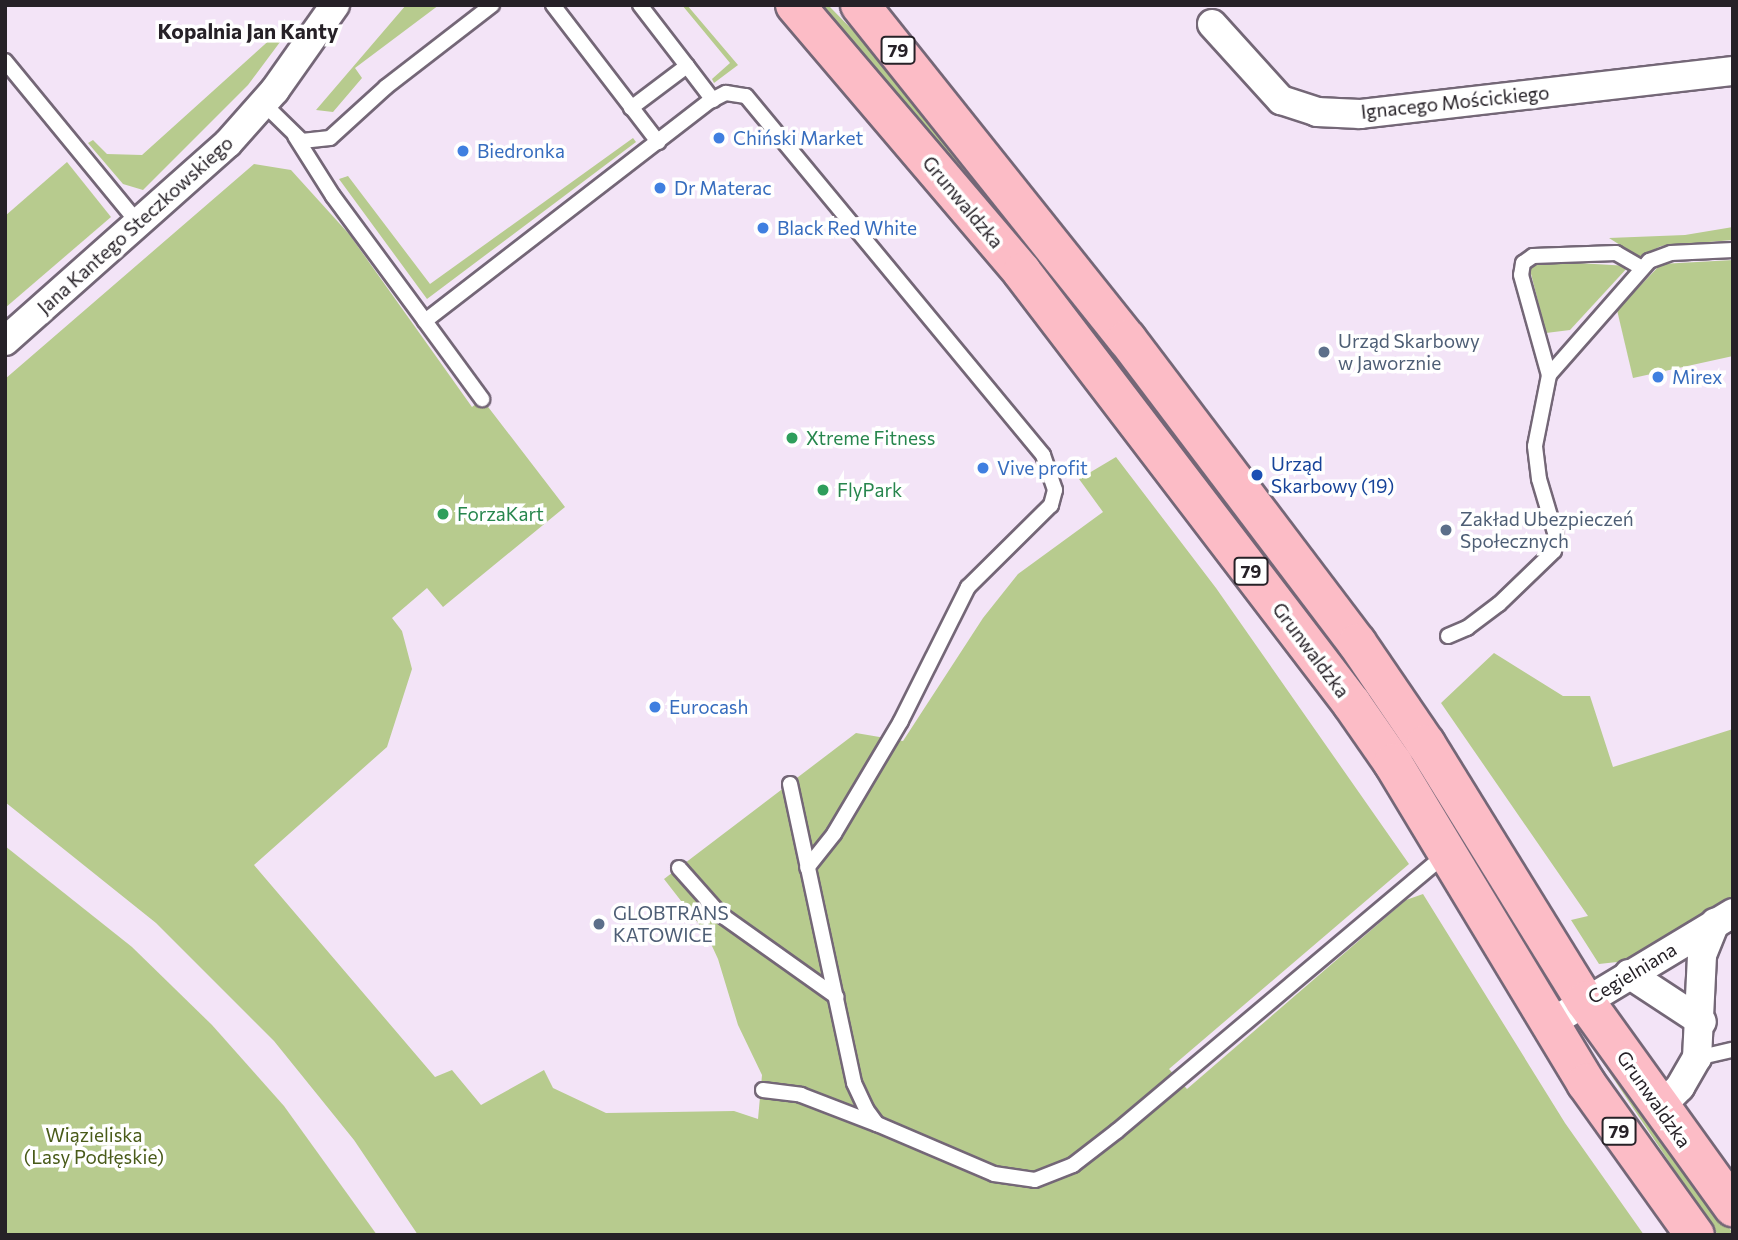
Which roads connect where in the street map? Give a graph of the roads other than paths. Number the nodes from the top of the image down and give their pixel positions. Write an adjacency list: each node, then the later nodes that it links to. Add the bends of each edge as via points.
1 (335, 5): 12 (street, Jana Kantego Steczkowskiego)
2 (492, 5): 14 (lane, via 386,88 341,133 311,144)
3 (553, 5): 13 (lane)
4 (640, 5): 9 (lane)
5 (795, 5): 25 (main road, Grunwaldzka / 79, via 993,237 1240,556 1393,764)
6 (860, 5): 31 (main road, Grunwaldzka / 79, via 1127,339 1357,643 1426,744)
7 (1212, 24): 10 (street, Ignacego Mościckiego, via 1281,100 1317,112 1360,114)
8 (5, 61): 16 (lane)
9 (687, 66): 11 (lane); 13 (lane)
10 (1733, 71)
11 (713, 100): 15 (lane); 27 (lane, via 726,93 746,96 758,106 1043,455 1055,490 1040,518 968,587 901,721 834,834)
12 (263, 103): 14 (lane); 16 (street, Jana Kantego Steczkowskiego, via 204,168)
13 (631, 108): 15 (lane)
14 (295, 136): 19 (lane)
15 (658, 142): 19 (lane)
16 (139, 224): 20 (street, Jana Kantego Steczkowskiego)
17 (1733, 250): 18 (lane, via 1671,253)
18 (1642, 268): 21 (lane); 21 (lane, via 1616,253 1532,256 1524,263 1521,275)
19 (425, 321): 22 (lane)
20 (5, 341)
21 (1549, 375): 23 (lane, via 1535,446 1539,479 1556,536 1554,551 1499,604)
22 (482, 400)
23 (1448, 636)
24 (790, 784): 27 (lane)
25 (1445, 855): 33 (main road, Grunwaldzka / 79); 38 (lane, via 1073,1165 1035,1180 994,1174)
26 (678, 868): 30 (lane, via 720,914 821,981)
27 (807, 868): 30 (lane)
28 (1724, 918): 29 (street, Cegielniana); 32 (street, Cegielniana, via 1702,955)
29 (1629, 974): 31 (street, Cegielniana); 32 (street)
30 (838, 998): 38 (lane, via 854,1083)
31 (1586, 1001): 33 (street, Cegielniana); 37 (main road, Grunwaldzka / 79)
32 (1702, 1022): 35 (street, Cegielniana)
33 (1549, 1024): 40 (main road, Grunwaldzka / 79, via 1628,1145)
34 (1733, 1050): 35 (lane)
35 (1697, 1058): 37 (street, Cegielniana, via 1679,1087)
36 (763, 1090): 38 (lane, via 801,1095)
37 (1658, 1108): 39 (main road, Grunwaldzka / 79)
38 (877, 1124)
39 (1733, 1207)
40 (1695, 1235)

